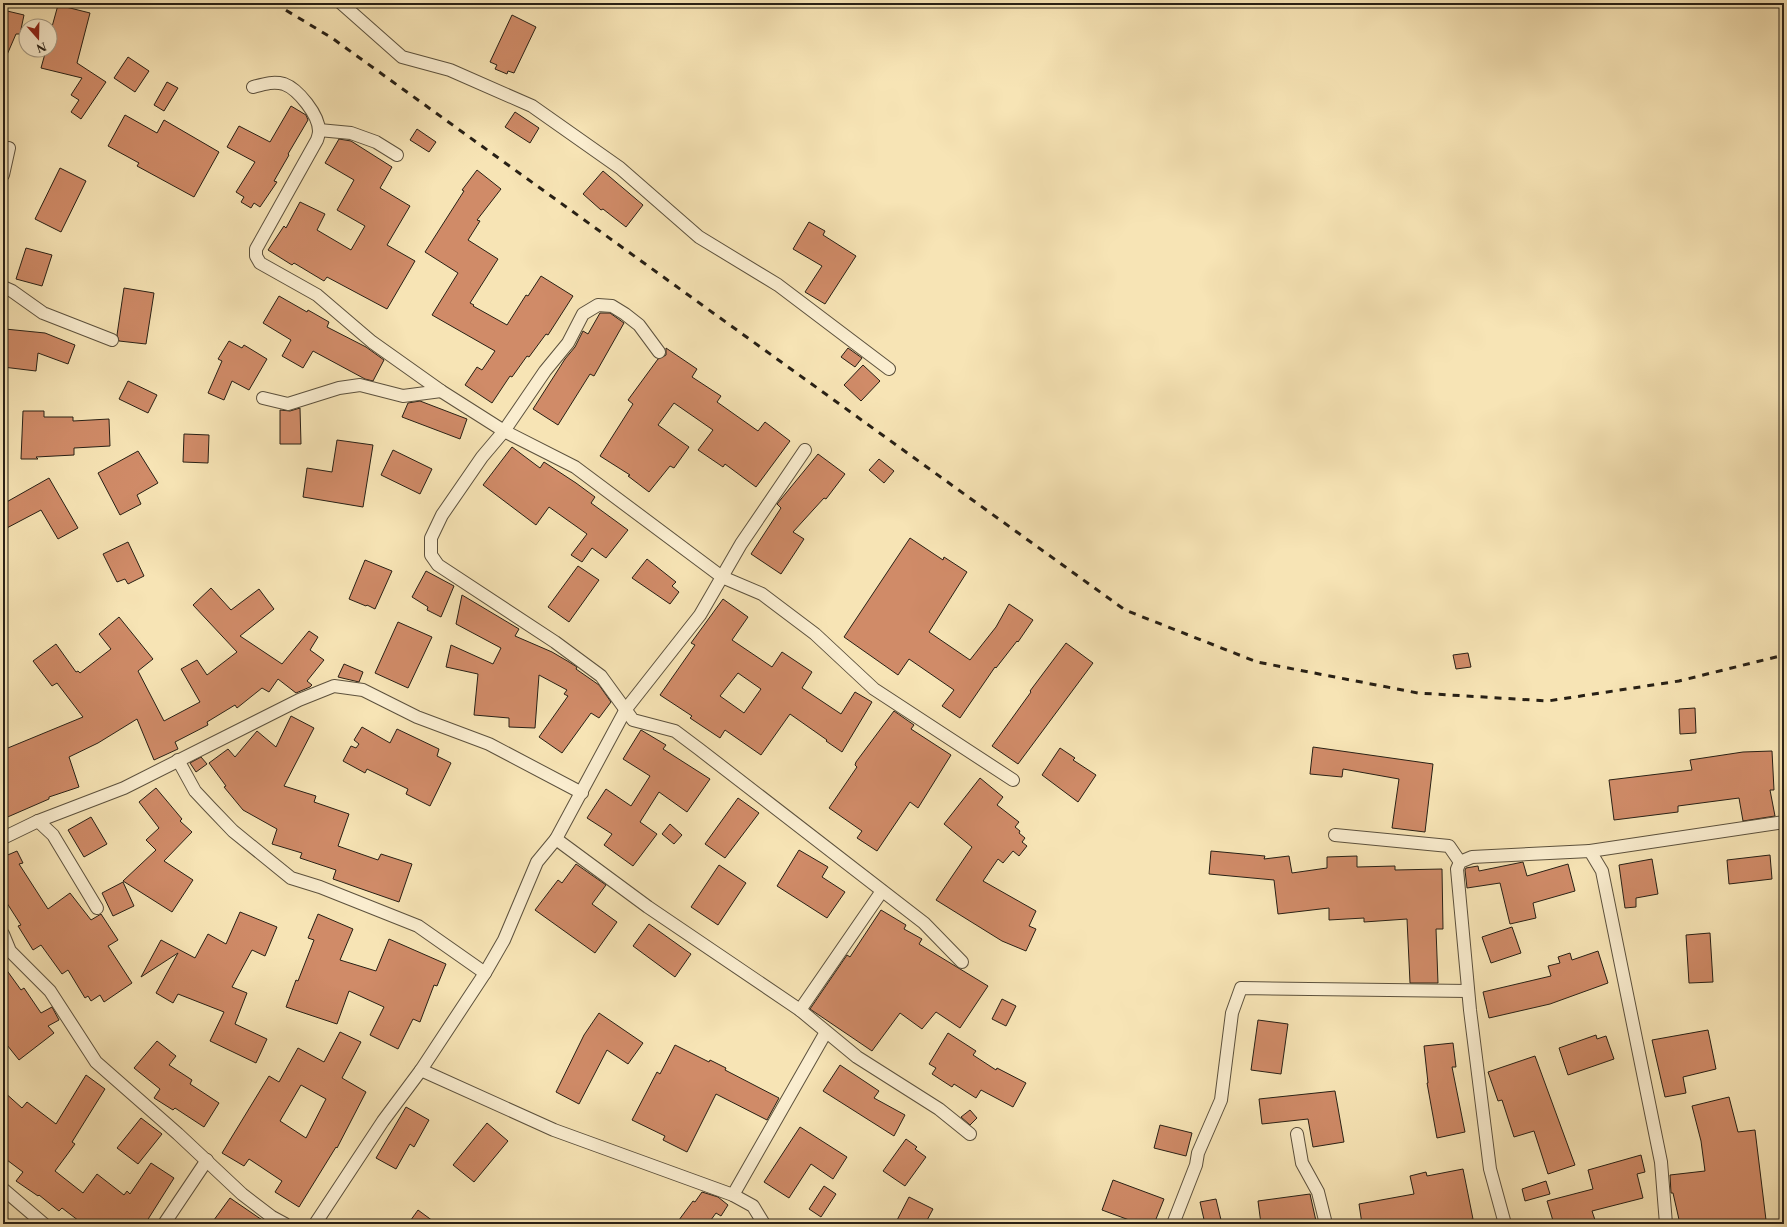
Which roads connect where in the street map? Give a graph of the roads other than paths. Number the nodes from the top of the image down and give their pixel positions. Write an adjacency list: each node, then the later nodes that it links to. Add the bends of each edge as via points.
1 (341, 3): 10 (street, via 402,57 450,70 532,106 620,168 699,237 778,285)
2 (253, 87): 3 (street, via 268,82 285,85 304,100 314,115)
3 (319, 130): 5 (street, via 351,133 376,142); 11 (street, via 317,140 256,249 256,256 260,263 317,295 372,342)
4 (9, 148): 6 (street)
5 (397, 155)
6 (3, 175)
7 (3, 287): 8 (street, via 43,312)
8 (112, 340)
9 (659, 352): 13 (street, via 639,325 625,314 612,306 598,305 583,314 568,343)
10 (889, 368)
11 (441, 391): 12 (street, via 403,396 360,385 338,388 288,404); 13 (street)
12 (264, 398)
13 (504, 430): 15 (street, via 575,467); 16 (street, via 442,515 431,538 431,555 438,565 555,642 601,676)
14 (805, 450): 15 (street, via 741,544)
15 (722, 577): 16 (street, via 700,615); 18 (street, via 762,594 815,634 874,690)
16 (626, 709): 19 (street); 27 (street, via 634,720 674,731 687,740)
17 (178, 760): 19 (street, via 298,700 334,686 363,690 417,718 488,744); 20 (street, via 124,788); 31 (street, via 195,791 210,807 233,831 291,878 418,926)
18 (1013, 780)
19 (582, 793): 24 (street)
20 (38, 821): 23 (street); 28 (street, via 53,835)
21 (1784, 822): 25 (street)
22 (1335, 835): 26 (street, via 1449,846)
23 (3, 838)
24 (556, 839): 31 (street, via 537,862 504,940); 33 (street, via 648,907)
25 (1590, 851): 26 (street, via 1472,857); 49 (street, via 1604,878 1661,1162)
26 (1460, 862): 32 (street, via 1456,869)
27 (882, 891): 30 (street, via 924,923); 33 (street)
28 (97, 908)
29 (3, 934): 38 (street, via 10,951 50,992 96,1062)
30 (962, 962)
31 (486, 973): 35 (street)
32 (1468, 991): 46 (street, via 1241,988 1232,1013 1221,1100); 48 (street, via 1490,1169)
33 (800, 1010): 34 (street)
34 (826, 1032): 36 (street, via 857,1057 939,1109); 40 (street)
35 (421, 1070): 40 (street, via 554,1130); 44 (street, via 382,1121)
36 (970, 1134)
37 (1298, 1134): 47 (street, via 1302,1163 1318,1192)
38 (207, 1160): 42 (street); 43 (street, via 242,1194)
39 (3, 1189): 41 (street)
40 (734, 1195): 45 (street, via 753,1206)
41 (44, 1224)
42 (164, 1224)
43 (285, 1224)
44 (315, 1224)
45 (764, 1224)
46 (1173, 1224)
47 (1326, 1224)
48 (1505, 1224)
49 (1666, 1224)

